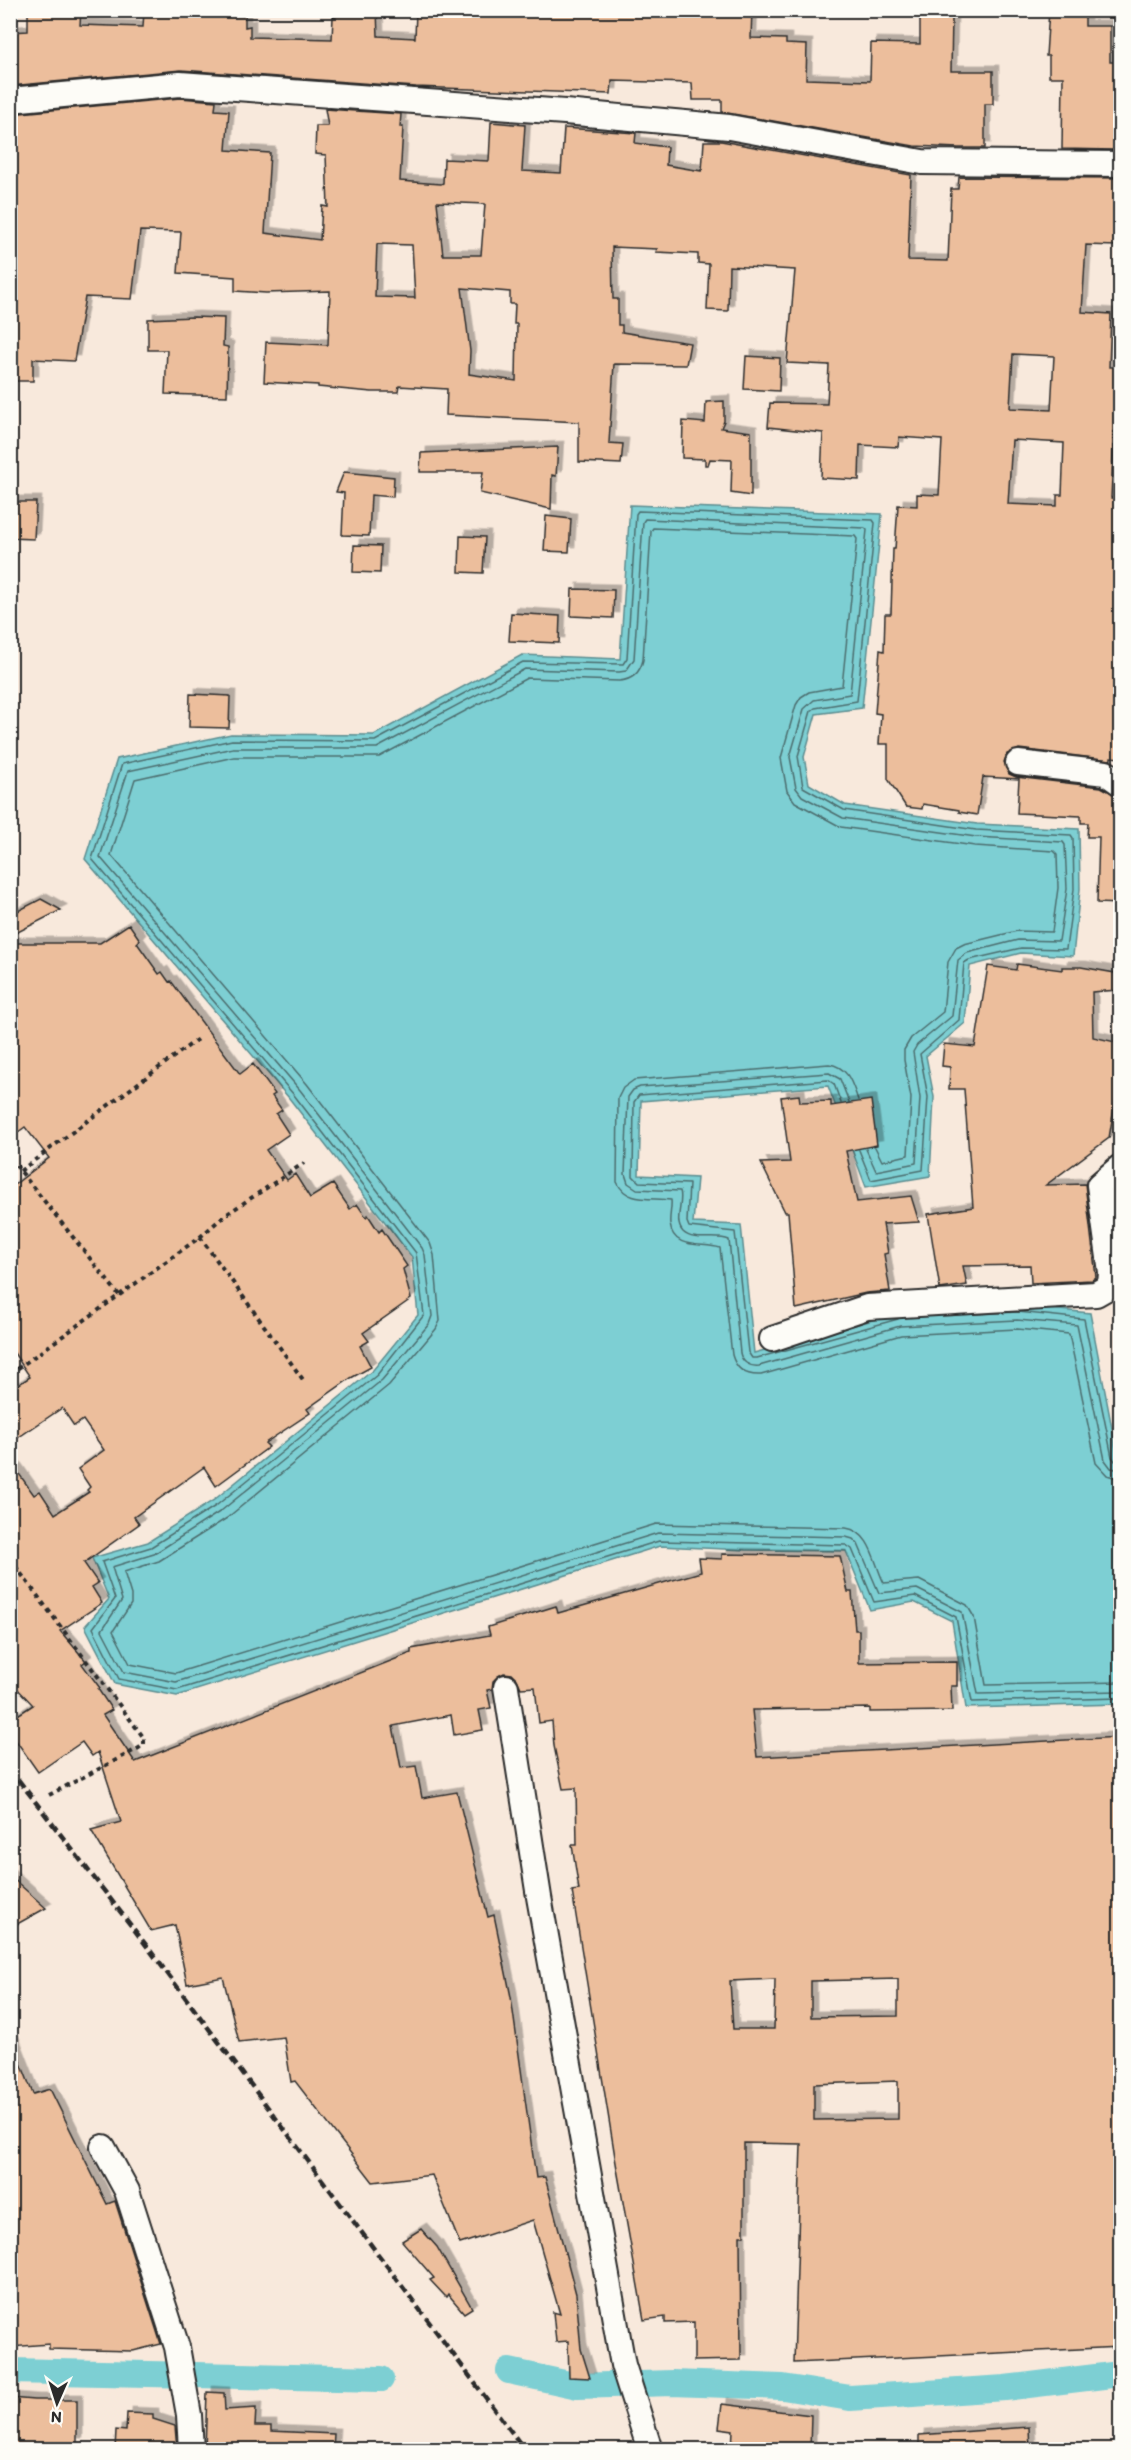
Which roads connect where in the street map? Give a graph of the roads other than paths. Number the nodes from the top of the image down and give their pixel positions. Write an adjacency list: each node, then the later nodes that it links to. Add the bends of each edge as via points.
1 (10, 100): 2 (street, via 180,84 729,127 922,162)
2 (1120, 164)
3 (1018, 763): 4 (street, via 1106,773)
4 (1120, 783)
5 (1120, 1167): 6 (street, via 1099,1185 1111,1272 1110,1286 1096,1294 867,1307)
6 (772, 1339)
7 (506, 1687): 10 (street, via 539,1897 623,2365)
8 (102, 2147): 9 (street, via 127,2191 177,2347)
9 (191, 2450)
10 (650, 2450)

